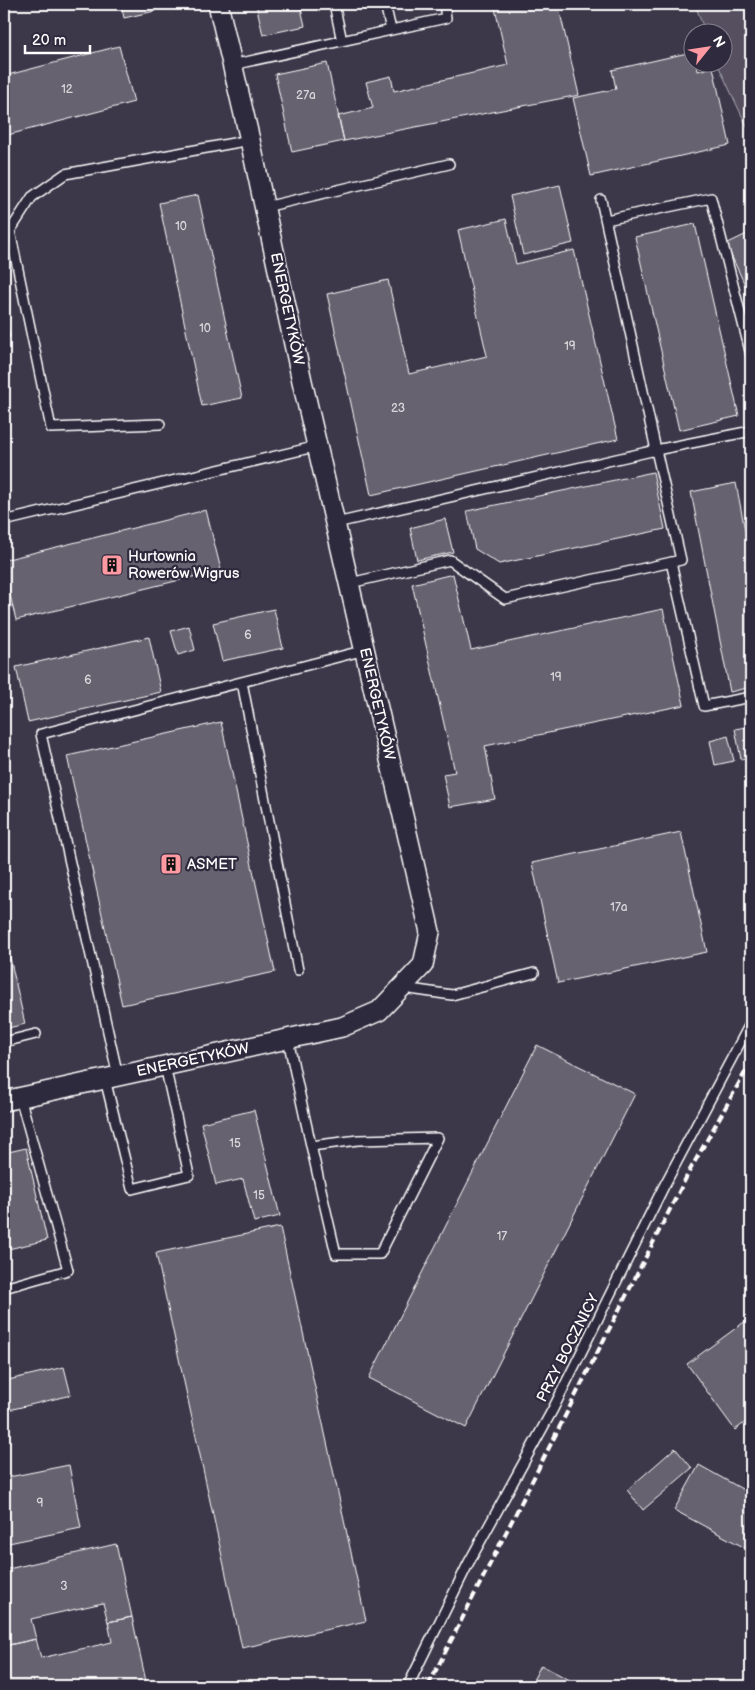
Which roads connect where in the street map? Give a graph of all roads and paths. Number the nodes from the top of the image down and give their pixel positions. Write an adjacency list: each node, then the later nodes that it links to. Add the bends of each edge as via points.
1 (218, 4): 7 (street, ENERGETYKÓW)
2 (334, 4): 6 (lane)
3 (385, 4): 5 (lane)
4 (444, 4): 5 (lane, via 446,18)
5 (391, 30): 6 (lane)
6 (342, 41): 7 (lane)
7 (232, 65): 8 (street, ENERGETYKÓW)
8 (250, 140): 11 (street, ENERGETYKÓW); 14 (lane, via 65,174 32,197 10,231 51,428)
9 (449, 164): 11 (lane)
10 (601, 200): 12 (lane)
11 (265, 207): 16 (street, ENERGETYKÓW)
12 (606, 220): 13 (lane, via 711,198); 17 (lane)
13 (751, 355)
14 (160, 424)
15 (751, 431): 17 (lane)
16 (318, 446): 18 (lane); 19 (street, ENERGETYKÓW)
17 (656, 450): 19 (lane); 20 (lane, via 681,560)
18 (4, 521)
19 (336, 523): 21 (street, ENERGETYKÓW)
20 (671, 562): 21 (lane, via 505,599 450,560); 24 (lane, via 704,706)
21 (350, 583): 22 (street, ENERGETYKÓW)
22 (365, 650): 23 (lane); 27 (street, ENERGETYKÓW, via 430,932 423,965)
23 (242, 682): 25 (lane); 33 (lane, via 41,734)
24 (751, 697)
25 (298, 970)
26 (534, 973): 27 (lane, via 452,995)
27 (401, 988): 30 (street, ENERGETYKÓW, via 379,1011 342,1027)
28 (751, 1022): 37 (lane, PRZY BOCZNICY, via 664,1186 553,1409 468,1564)
29 (36, 1034): 31 (lane)
30 (288, 1039): 32 (street, ENERGETYKÓW); 35 (lane)
31 (4, 1042)
32 (165, 1066): 33 (street, ENERGETYKÓW); 33 (lane, via 190,1175 132,1188)
33 (111, 1078): 34 (street, ENERGETYKÓW)
34 (12, 1099): 36 (lane, via 68,1270)
35 (311, 1146): 35 (lane, via 336,1254 380,1254 438,1138 358,1140)
36 (4, 1288)
37 (408, 1686)

